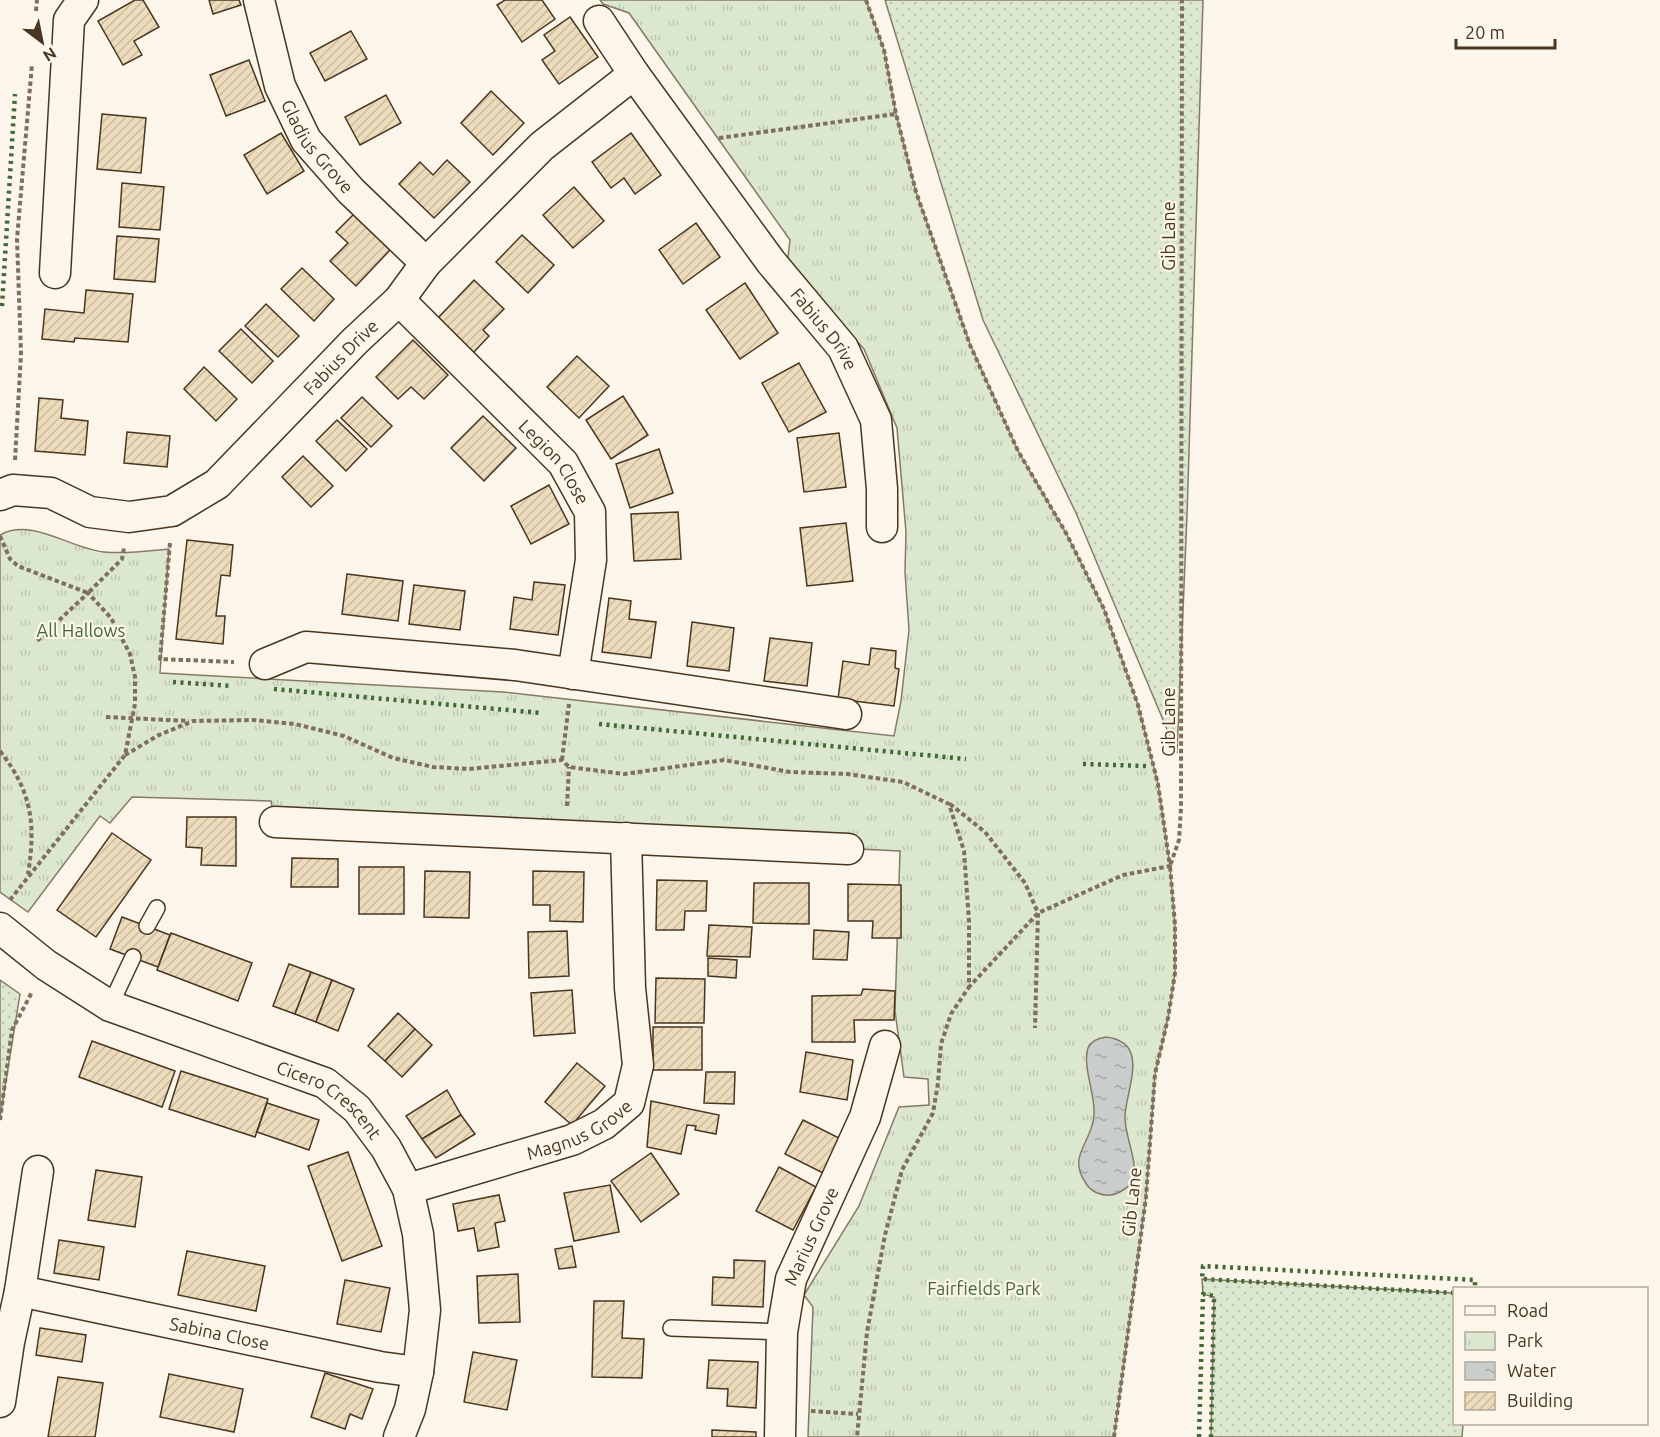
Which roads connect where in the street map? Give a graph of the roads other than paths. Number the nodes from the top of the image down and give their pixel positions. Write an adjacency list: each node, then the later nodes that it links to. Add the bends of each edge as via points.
1 (83, 0): 6 (street, via 69,20)
2 (259, 0): 5 (street, Gladius Grove, via 280,87 306,140 351,191)
3 (599, 21): 4 (street, Fabius Drive)
4 (634, 74): 5 (street, Fabius Drive, via 542,146); 9 (street, Fabius Drive, via 771,262 843,348 876,420)
5 (426, 263): 7 (street, Fabius Drive)
6 (55, 273)
7 (399, 300): 8 (street, Fabius Drive, via 217,484 172,511 129,517 90,512 51,493 13,490); 11 (street, Legion Close, via 563,463 590,512 591,560)
8 (0, 495)
9 (882, 527)
10 (265, 664): 11 (street, via 306,647 515,665)
11 (573, 674): 12 (street)
12 (846, 714)
13 (275, 822): 14 (street)
14 (626, 838): 15 (street); 23 (street, Magnus Grove, via 630,988 639,1065 629,1103 604,1124 572,1140)
15 (848, 849)
16 (157, 908): 18 (lane)
17 (3, 917): 20 (street, Cicero Crescent, via 46,965)
18 (147, 926)
19 (133, 957): 20 (lane)
20 (110, 1006): 23 (street, Cicero Crescent, via 325,1083 357,1108)
21 (885, 1046): 26 (street, Marius Grove, via 865,1117 791,1279)
22 (38, 1171): 24 (street)
23 (408, 1188): 27 (street, Cicero Crescent, via 418,1234 425,1310)
24 (20, 1291): 27 (street, Sabina Close); 28 (street)
25 (670, 1328): 26 (lane)
26 (782, 1332): 29 (street, Marius Grove)
27 (418, 1372): 30 (street, Cicero Crescent)
28 (0, 1402)
29 (780, 1423)
30 (399, 1437)

